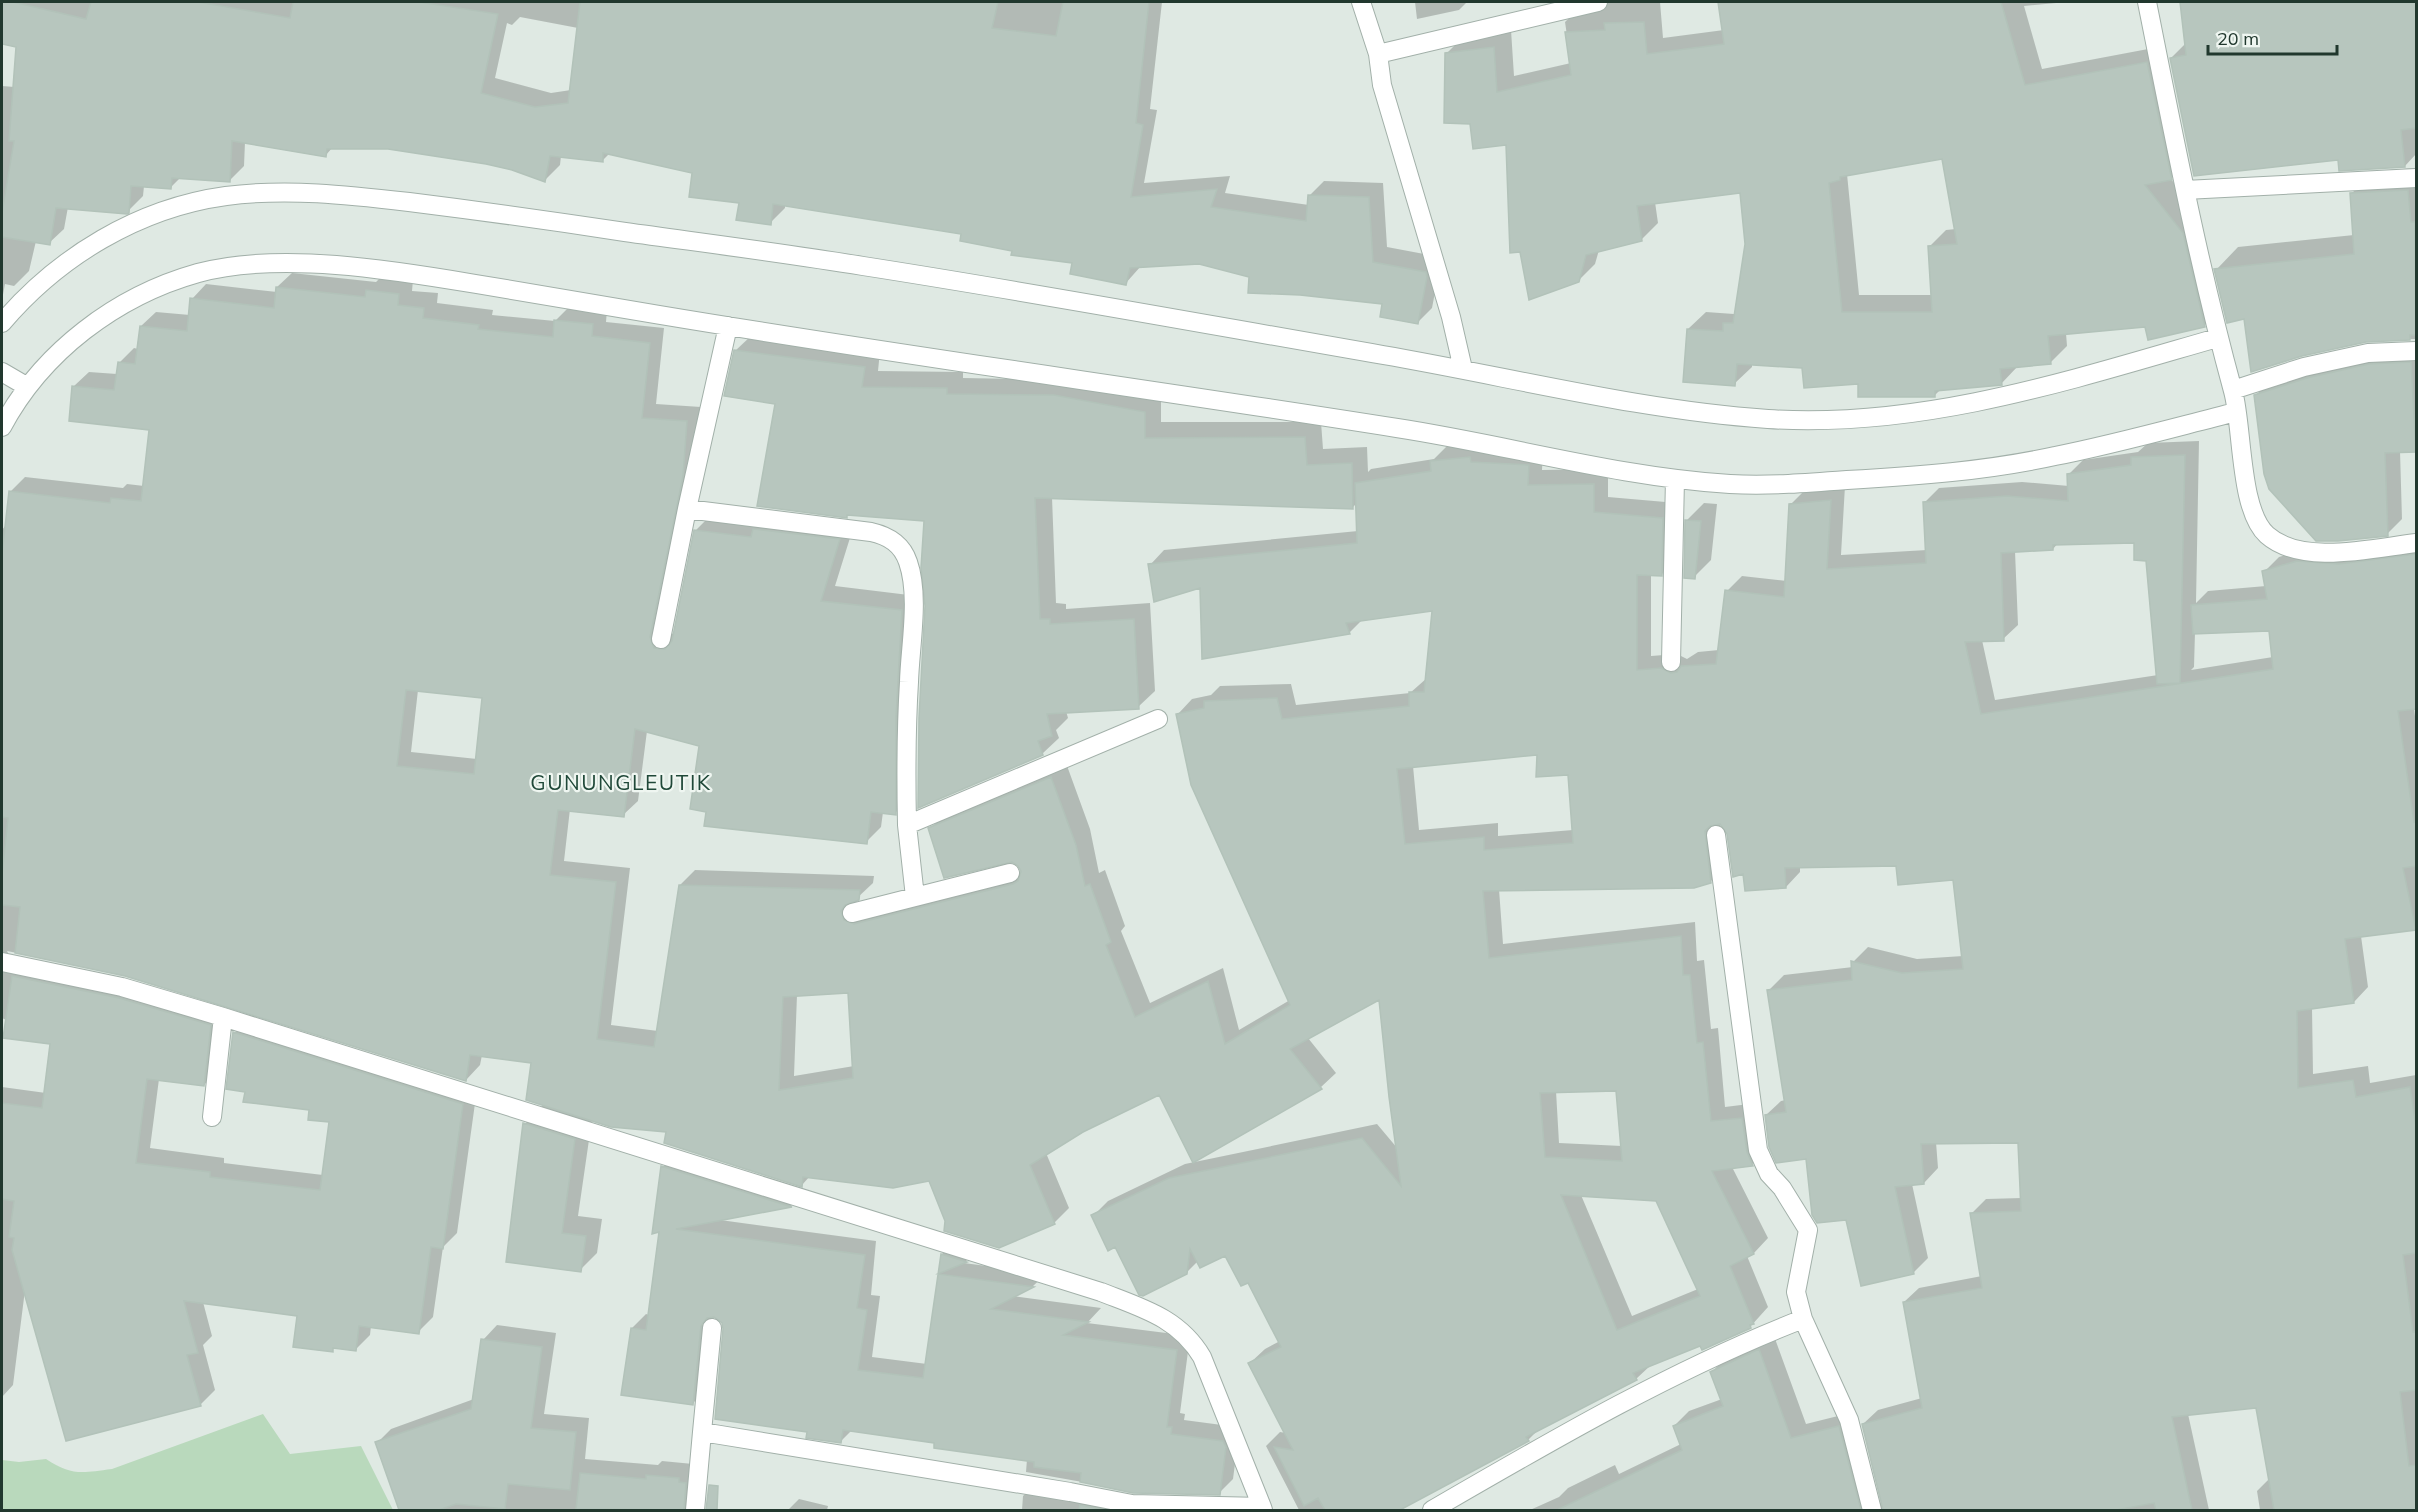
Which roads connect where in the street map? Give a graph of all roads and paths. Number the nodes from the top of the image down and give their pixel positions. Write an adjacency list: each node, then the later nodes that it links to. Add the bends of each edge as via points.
1 (1361, 2): 4 (street)
2 (1598, 2): 4 (street)
3 (2147, 2): 6 (street)
4 (1378, 54): 11 (street, via 1382,85)
5 (2416, 178): 6 (street)
6 (2185, 190): 9 (street)
7 (2, 323): 11 (street, via 21,300 79,252 164,210 222,196 278,192 461,208 861,265)
8 (728, 326): 13 (street, via 400,272 310,264 242,266 198,273 111,312 83,330); 17 (street, via 1402,429); 18 (street)
9 (2218, 341): 11 (street, via 2037,390 1872,418 1771,419 1702,412 1605,399); 14 (street)
10 (2416, 351): 14 (street, via 2368,353)
11 (1463, 369)
12 (2, 372): 13 (street)
13 (24, 385): 16 (street)
14 (2231, 386): 15 (street)
15 (2236, 412): 17 (street, via 2050,458 1920,475 1785,484); 19 (street, via 2249,501 2260,527 2277,542 2321,553)
16 (2, 427)
17 (1675, 479): 21 (street)
18 (687, 509): 20 (street); 23 (street, via 871,532 891,538 900,548 909,564 913,593 905,747)
19 (2416, 543)
20 (661, 639)
21 (1671, 662)
22 (1158, 718): 23 (street)
23 (907, 825): 26 (street)
24 (1716, 835): 31 (street, via 1758,1150 1769,1174 1808,1230 1796,1292)
25 (1010, 873): 26 (street)
26 (915, 897): 27 (street)
27 (852, 913)
28 (2, 962): 29 (street, via 122,987)
29 (223, 1017): 30 (street); 34 (street, via 1144,1308 1179,1328 1202,1357)
30 (212, 1117)
31 (1803, 1319): 36 (street, via 1679,1375 1537,1449); 37 (street, via 1849,1420)
32 (712, 1328): 33 (street)
33 (702, 1432): 34 (street, via 1132,1504); 35 (street)
34 (1262, 1509)
35 (695, 1510)
36 (1432, 1510)
37 (1872, 1510)

